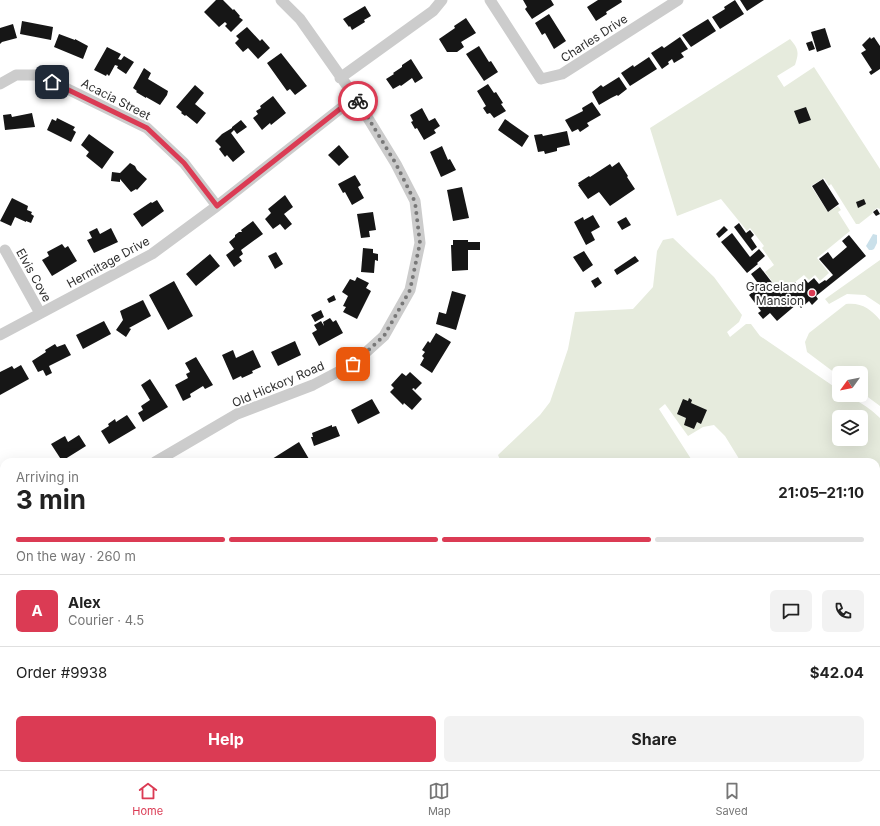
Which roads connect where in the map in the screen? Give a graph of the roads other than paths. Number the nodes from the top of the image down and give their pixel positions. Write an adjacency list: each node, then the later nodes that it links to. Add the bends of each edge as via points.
1 (281, 0): 5 (street, Old Hickory Road, via 300,19)
2 (442, 0): 5 (street, via 433,11)
3 (490, 0): 4 (street, Charles Drive, via 541,79 562,74)
4 (678, 0)
5 (340, 78): 7 (street, Old Hickory Road)
6 (0, 84): 8 (street, Acacia Street, via 16,75 39,75 147,128 184,163)
7 (355, 97): 8 (street, Hermitage Drive); 12 (street, Old Hickory Road, via 396,164 415,202 420,243 410,290 384,336 353,364 313,385 237,414)
8 (217, 206): 10 (street, Hermitage Drive, via 152,254)
9 (5, 250): 10 (street, Elvis Cove)
10 (40, 313): 11 (street, Hermitage Drive)
11 (0, 335)
12 (162, 458)

